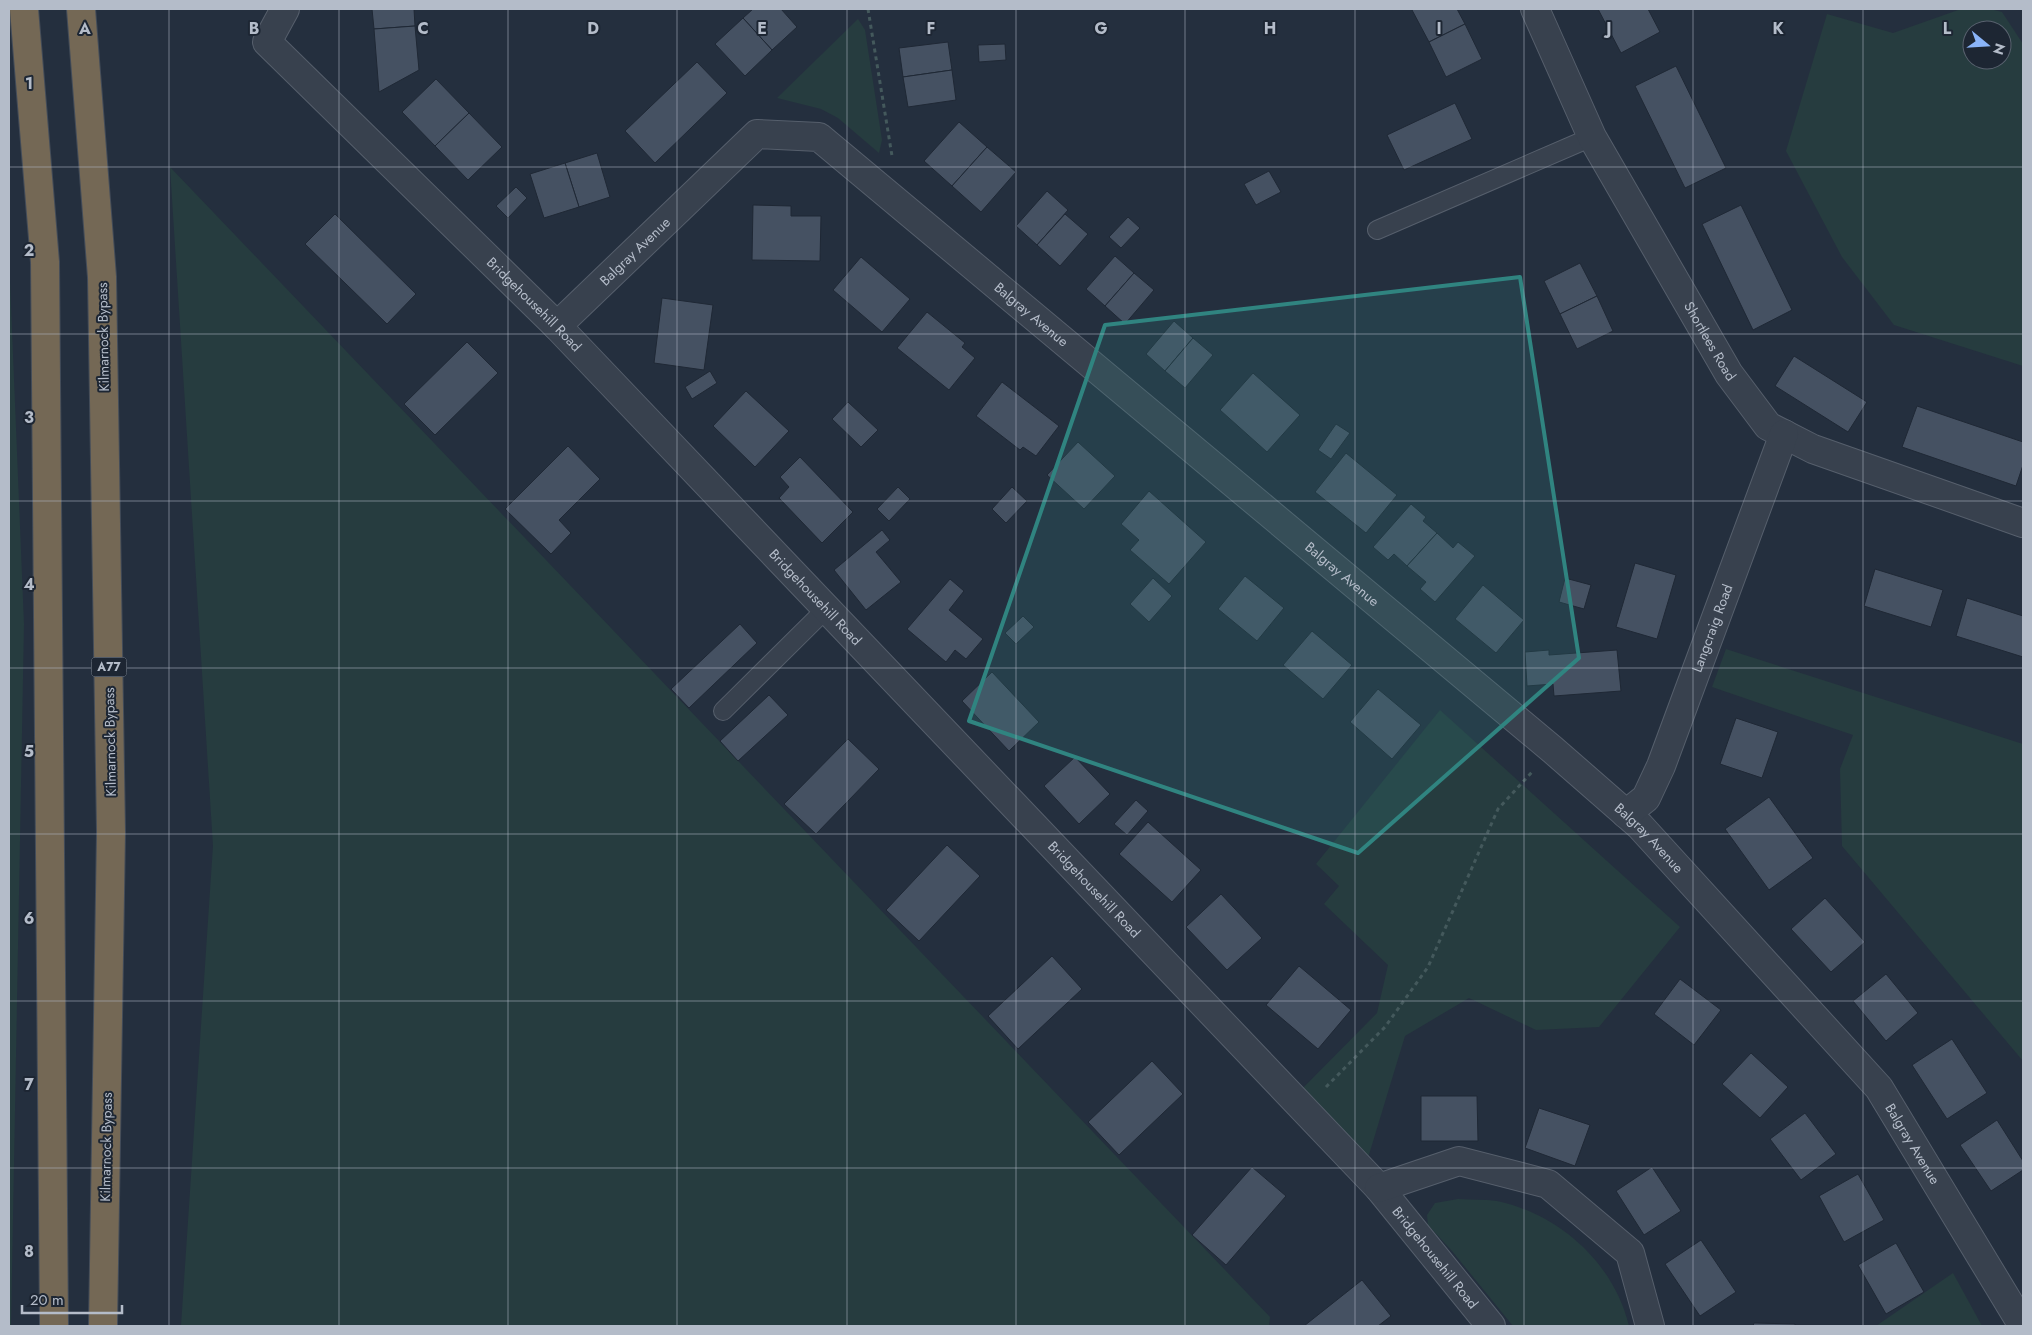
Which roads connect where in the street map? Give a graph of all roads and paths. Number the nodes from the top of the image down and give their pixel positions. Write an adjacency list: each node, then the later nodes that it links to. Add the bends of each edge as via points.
1 (24, 9): 18 (highway, via 45,262)
2 (81, 9): 19 (highway, Kilmarnock Bypass / A77, via 102,277 111,832)
3 (285, 9): 9 (street, Bridgehousehill Road, via 267,42)
4 (868, 9): 7 (path)
5 (1535, 9): 6 (street, Shortlees Road)
6 (1592, 137): 8 (lane); 10 (street, Shortlees Road, via 1729,374 1768,426)
7 (899, 203): 9 (street, Balgray Avenue, via 819,137 757,134); 14 (street, Balgray Avenue)
8 (1378, 230)
9 (557, 326): 12 (street, Bridgehousehill Road)
10 (1784, 434): 11 (street, Shortlees Road, via 1814,449); 15 (street, Langcraig Road, via 1661,766 1646,798)
11 (2023, 523)
12 (826, 609): 13 (lane); 16 (street, Bridgehousehill Road)
13 (723, 711)
14 (1553, 750): 15 (street, Balgray Avenue); 16 (path, via 1498,809 1428,967 1385,1027)
15 (1626, 814): 22 (street, Balgray Avenue, via 1880,1088)
16 (1304, 1109): 17 (street, Bridgehousehill Road)
17 (1379, 1188): 20 (street, Bridgehousehill Road); 21 (street, via 1459,1161 1548,1184 1630,1252)
18 (54, 1326)
19 (103, 1326)
20 (1491, 1326)
21 (1650, 1326)
22 (2023, 1326)

